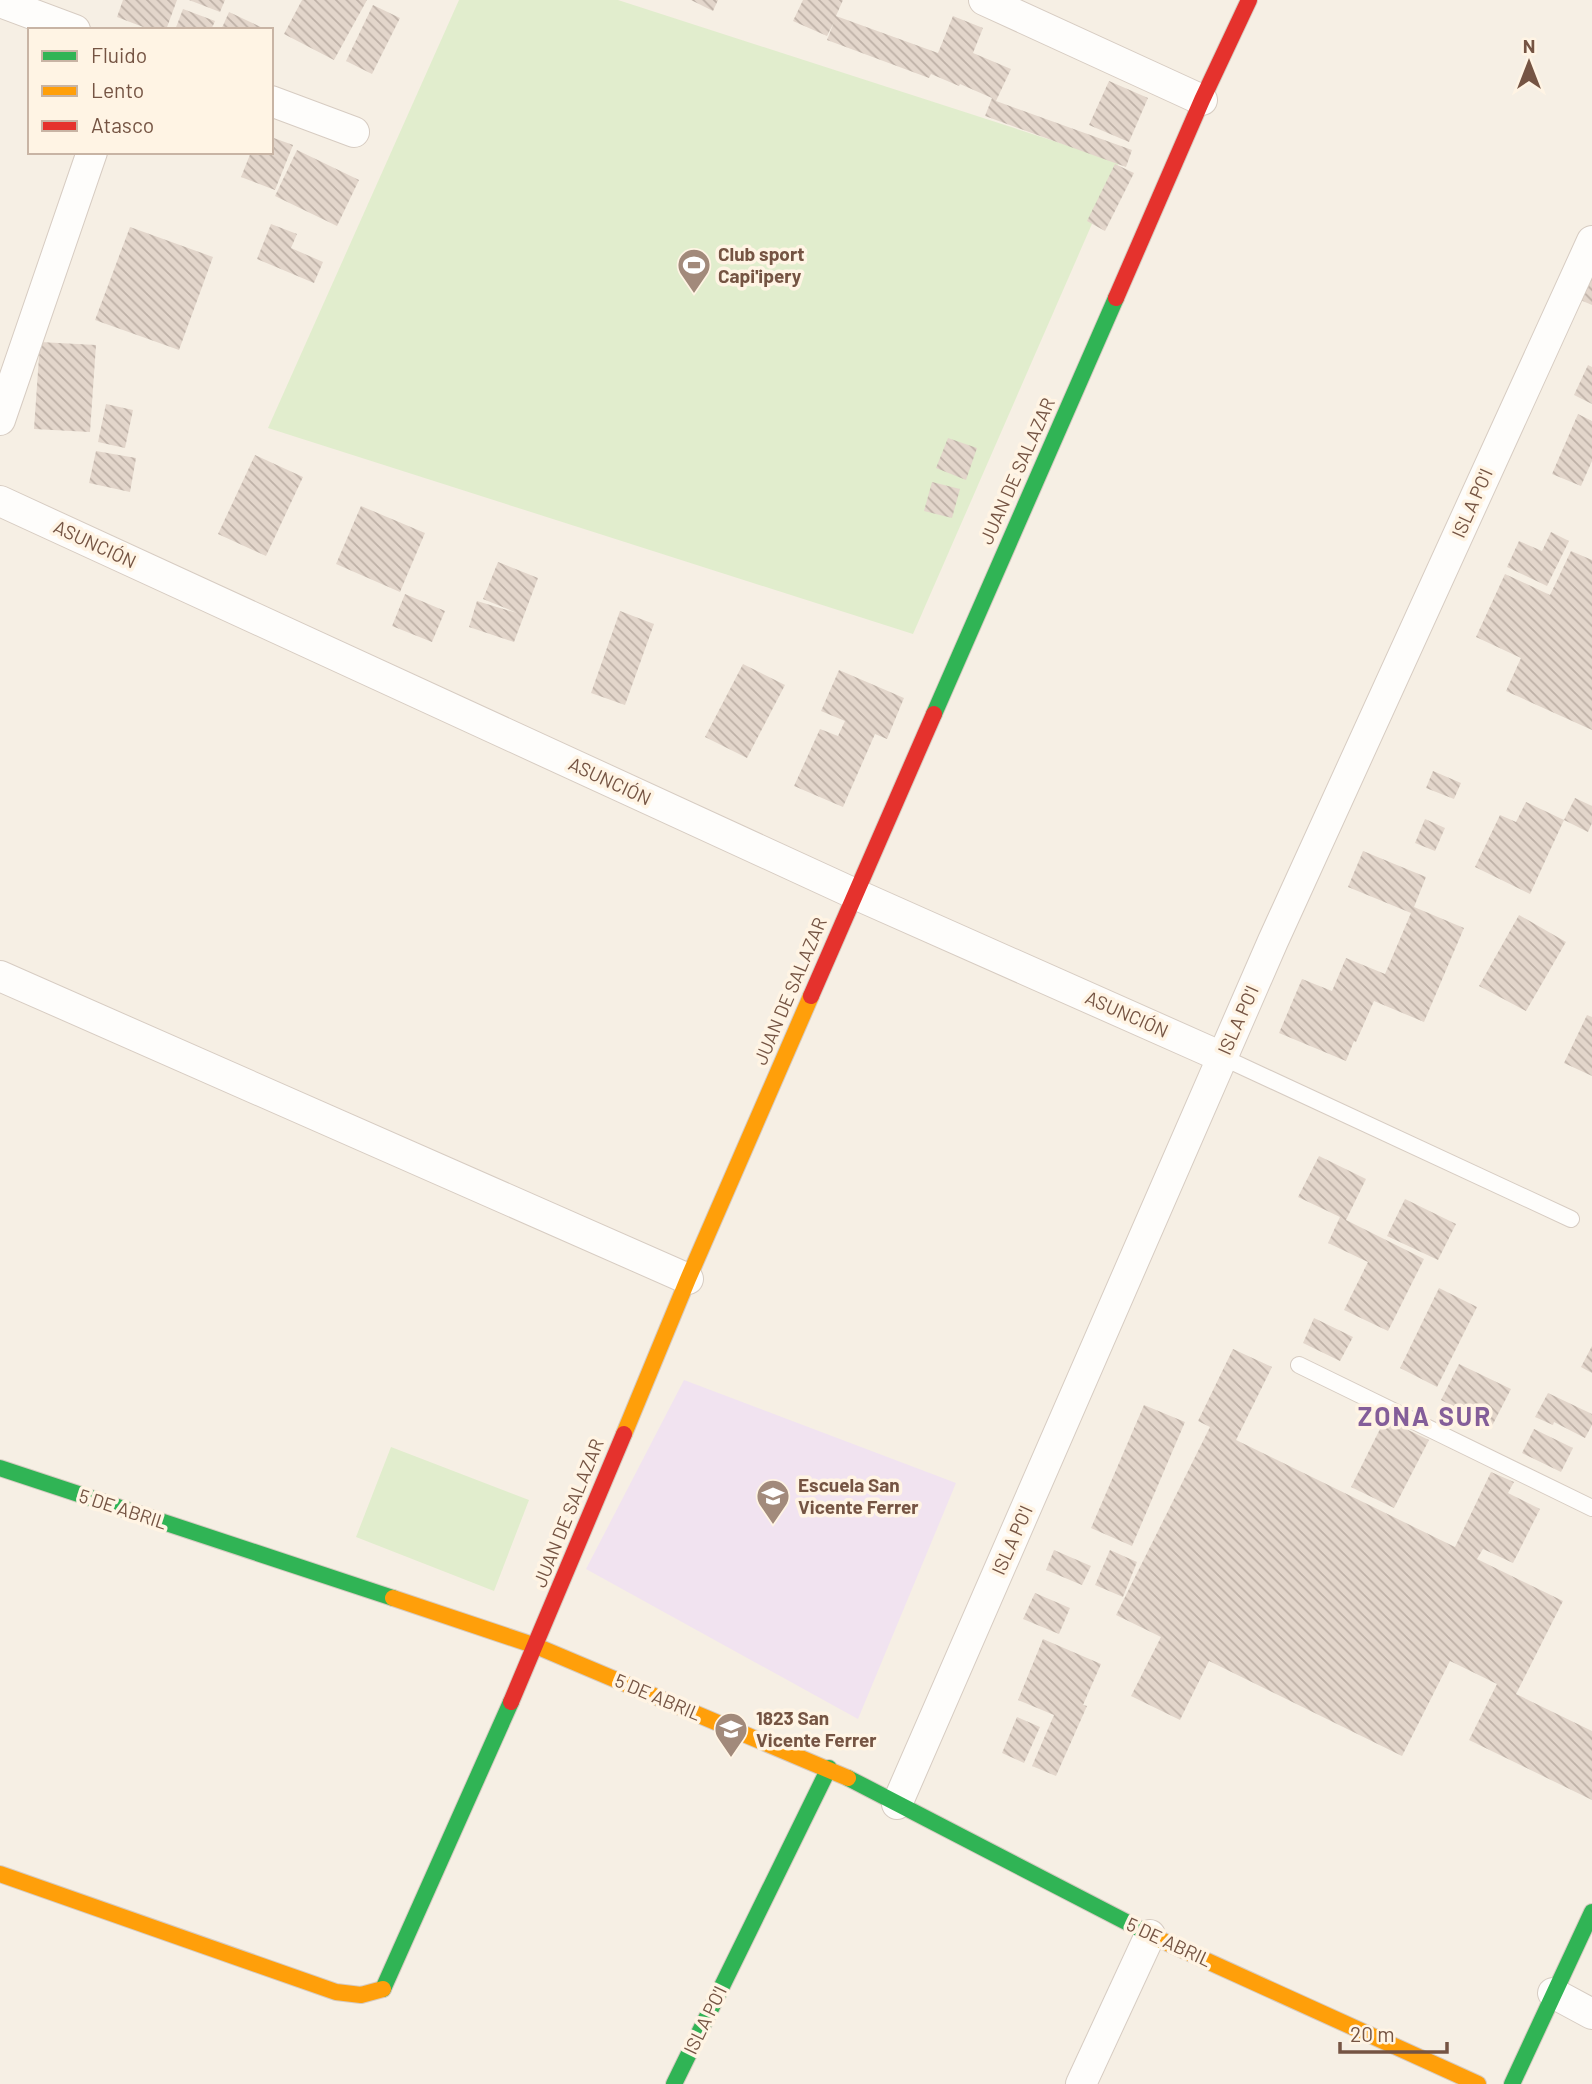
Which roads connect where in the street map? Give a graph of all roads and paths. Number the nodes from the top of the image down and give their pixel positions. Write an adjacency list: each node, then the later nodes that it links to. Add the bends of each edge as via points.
1 (984, 0): 5 (street)
2 (1249, 0): 5 (street, JUAN DE SALAZAR)
3 (0, 2): 4 (street)
4 (71, 19)
5 (1202, 100): 12 (street, JUAN DE SALAZAR)
6 (273, 102): 7 (street)
7 (354, 132)
8 (91, 154): 10 (street)
9 (1592, 241): 14 (street, ISLA PO'I)
10 (0, 420)
11 (0, 501): 12 (street, ASUNCIÓN)
12 (855, 894): 14 (street, ASUNCIÓN); 16 (street, JUAN DE SALAZAR)
13 (0, 976): 16 (street)
14 (1222, 1056): 15 (lane); 22 (street, ISLA PO'I)
15 (1572, 1219)
16 (688, 1279): 20 (street, JUAN DE SALAZAR)
17 (1299, 1365): 19 (lane)
18 (0, 1468): 20 (street, 5 DE ABRIL)
19 (1592, 1508)
20 (536, 1646): 21 (street, 5 DE ABRIL); 23 (street, JUAN DE SALAZAR, via 385,1988 372,1995 336,1992)
21 (829, 1768): 22 (street, 5 DE ABRIL); 28 (street, ISLA PO'I)
22 (897, 1804): 25 (street, 5 DE ABRIL)
23 (0, 1874)
24 (1592, 1912): 26 (street)
25 (1150, 1935): 29 (street); 30 (street, 5 DE ABRIL)
26 (1553, 1993): 27 (street); 31 (street)
27 (1592, 2014)
28 (674, 2084)
29 (1082, 2084)
30 (1478, 2084)
31 (1512, 2084)

